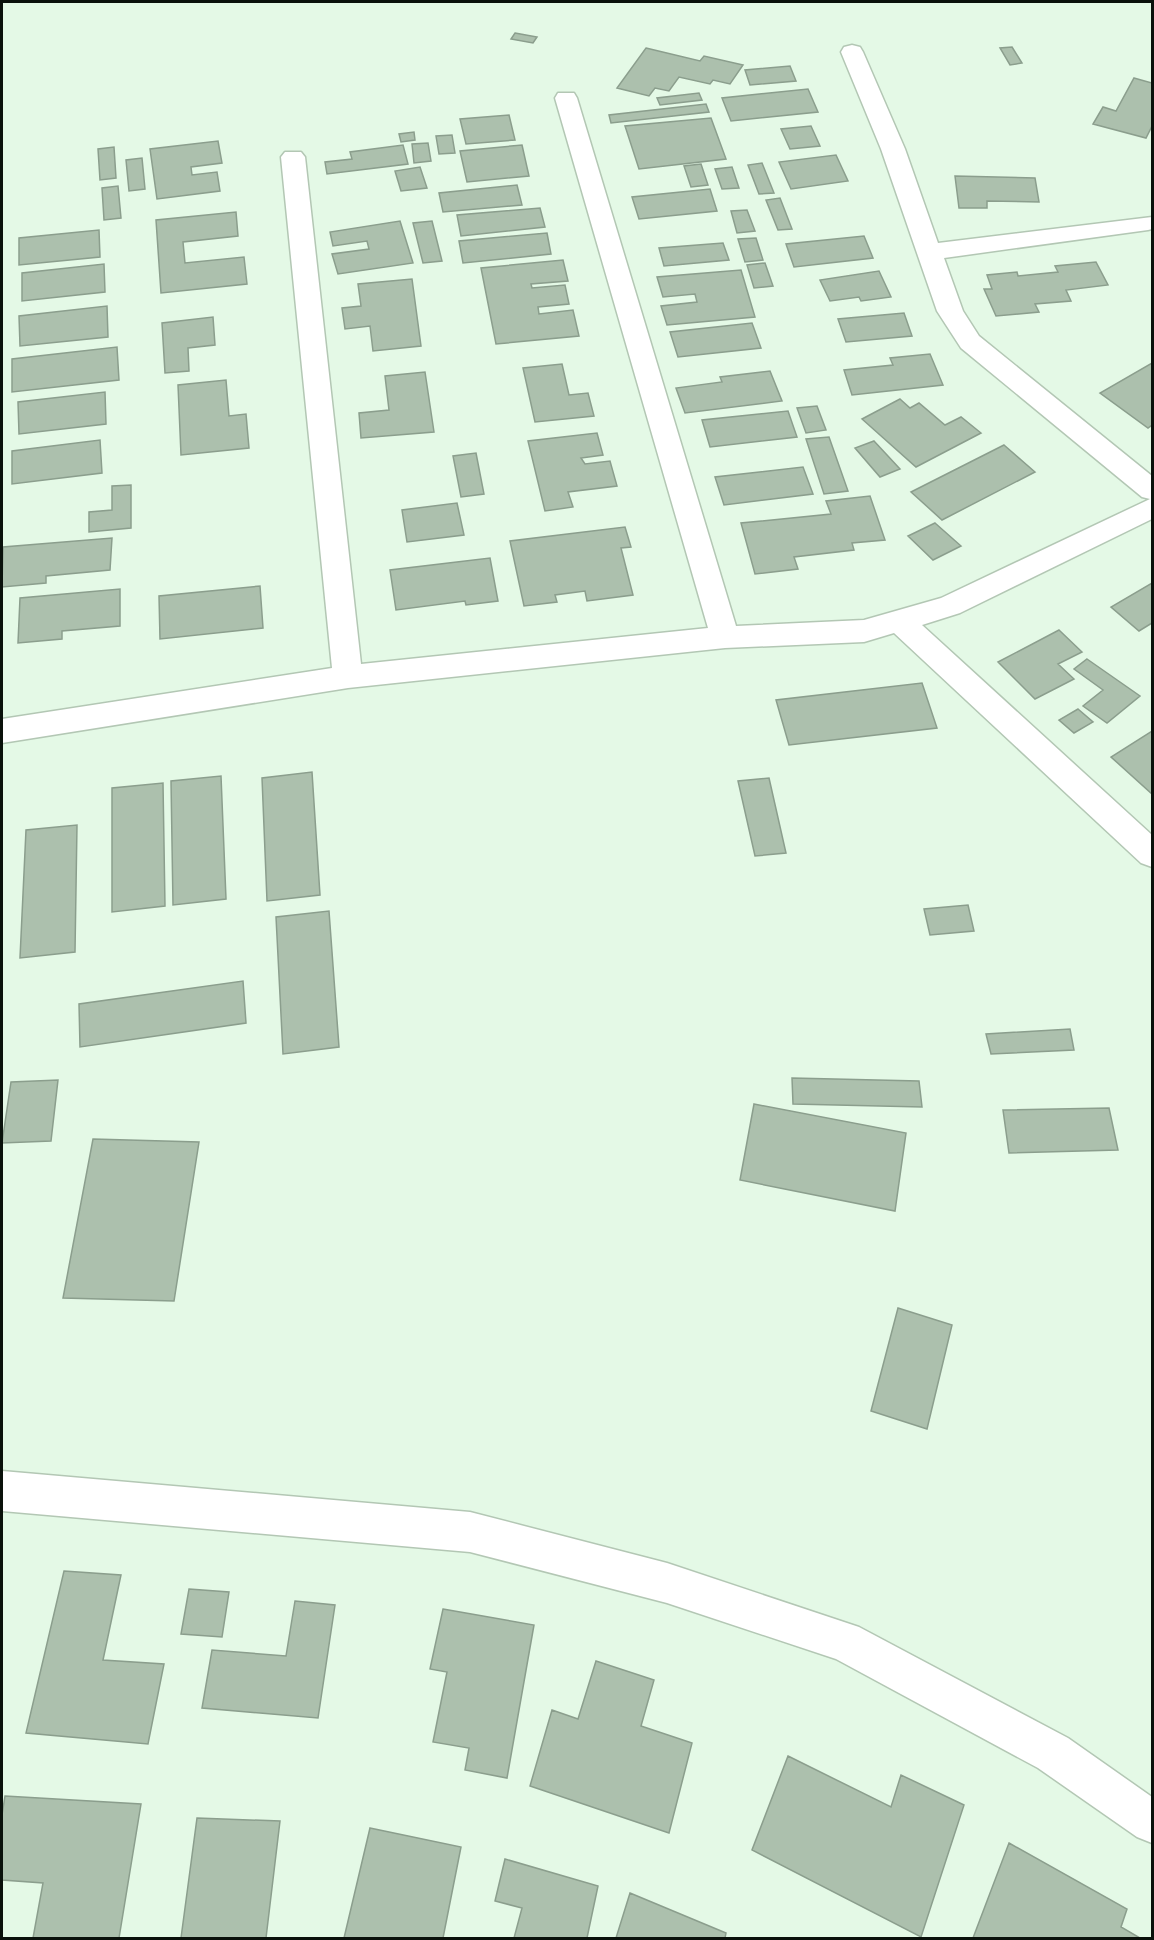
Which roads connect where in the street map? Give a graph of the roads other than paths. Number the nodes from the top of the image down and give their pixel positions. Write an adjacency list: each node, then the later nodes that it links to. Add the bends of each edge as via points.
1 (852, 52): 5 (street)
2 (566, 98): 9 (street)
3 (293, 157): 10 (street)
4 (1148, 223): 5 (street)
5 (931, 252): 6 (street, via 950,311 970,342)
6 (1152, 490)
7 (1152, 508): 8 (street, via 950,606)
8 (900, 621): 9 (street, via 864,631); 12 (street)
9 (725, 637): 10 (street)
10 (348, 677): 11 (street)
11 (2, 731)
12 (1152, 854)
13 (2, 1491): 14 (street, via 470,1532 667,1584 845,1641 1053,1753)
14 (1152, 1822)

